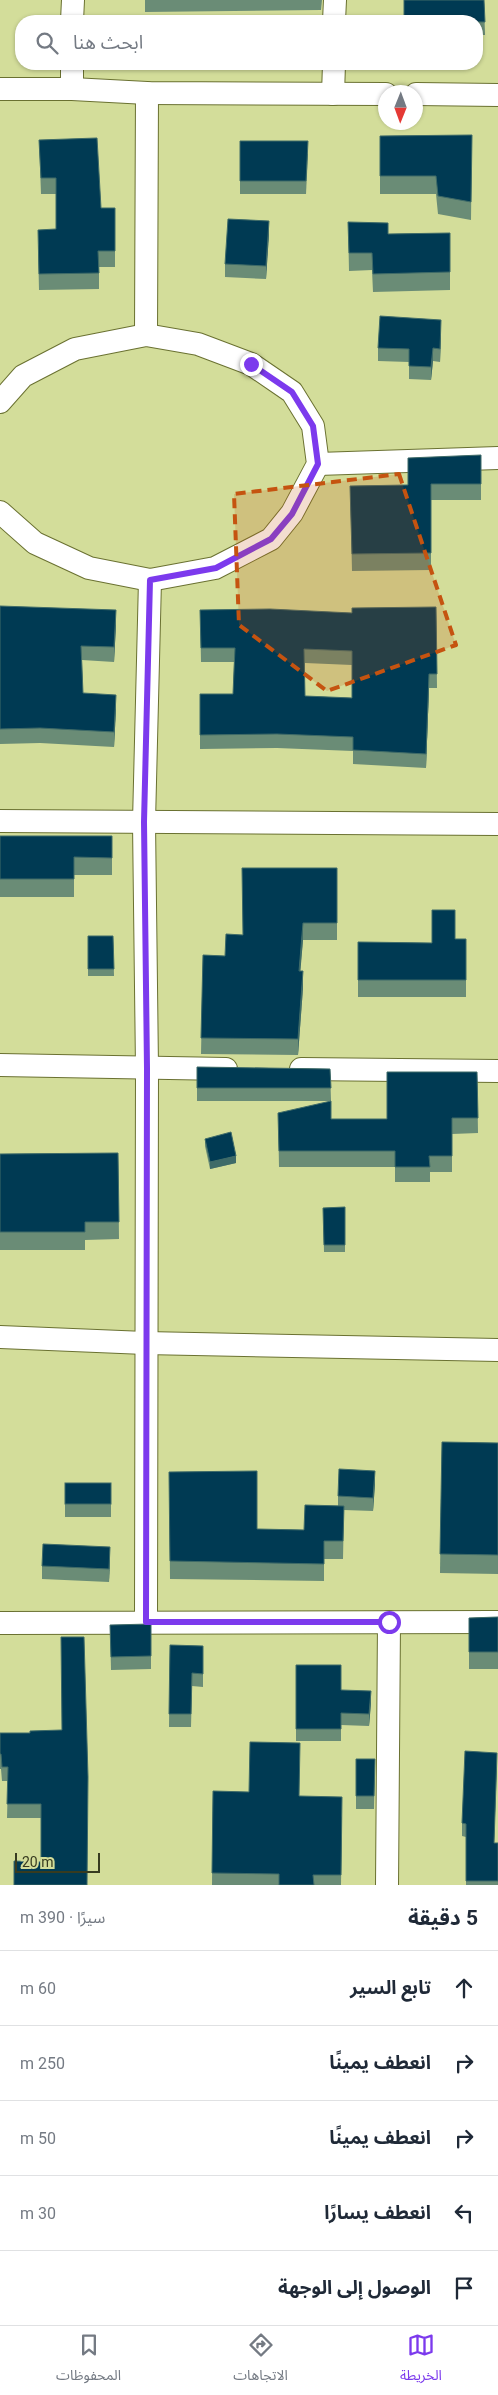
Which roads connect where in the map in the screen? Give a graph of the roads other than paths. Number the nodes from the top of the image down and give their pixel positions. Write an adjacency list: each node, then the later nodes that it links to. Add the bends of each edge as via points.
1 (72, 0): 3 (street)
2 (335, 0): 4 (street)
3 (72, 15)
4 (334, 15)
5 (72, 70): 8 (street)
6 (334, 70): 10 (street)
7 (0, 89): 8 (street)
8 (72, 89): 9 (street)
9 (147, 93): 10 (street); 14 (street)
10 (334, 94): 11 (street)
11 (378, 94)
12 (423, 94): 13 (street)
13 (498, 95)
14 (146, 335): 15 (street, via 75,349 23,376); 17 (street, via 198,344 251,364 292,392 313,426)
15 (0, 402)
16 (498, 458): 17 (street)
17 (318, 464): 19 (street, via 292,514 271,539 216,568)
18 (0, 512): 19 (street, via 34,543 80,564)
19 (150, 580): 21 (street)
20 (0, 821): 21 (street)
21 (144, 822): 22 (street); 24 (street)
22 (498, 824)
23 (0, 1065): 24 (street)
24 (147, 1068): 25 (street); 29 (street)
25 (245, 1069)
26 (284, 1069): 27 (street)
27 (498, 1071)
28 (0, 1337): 29 (street)
29 (145, 1343): 30 (street); 31 (street)
30 (498, 1350)
31 (146, 1622): 32 (street); 34 (street)
32 (389, 1622): 33 (street); 35 (street)
33 (498, 1622)
34 (0, 1623)
35 (388, 1885)

